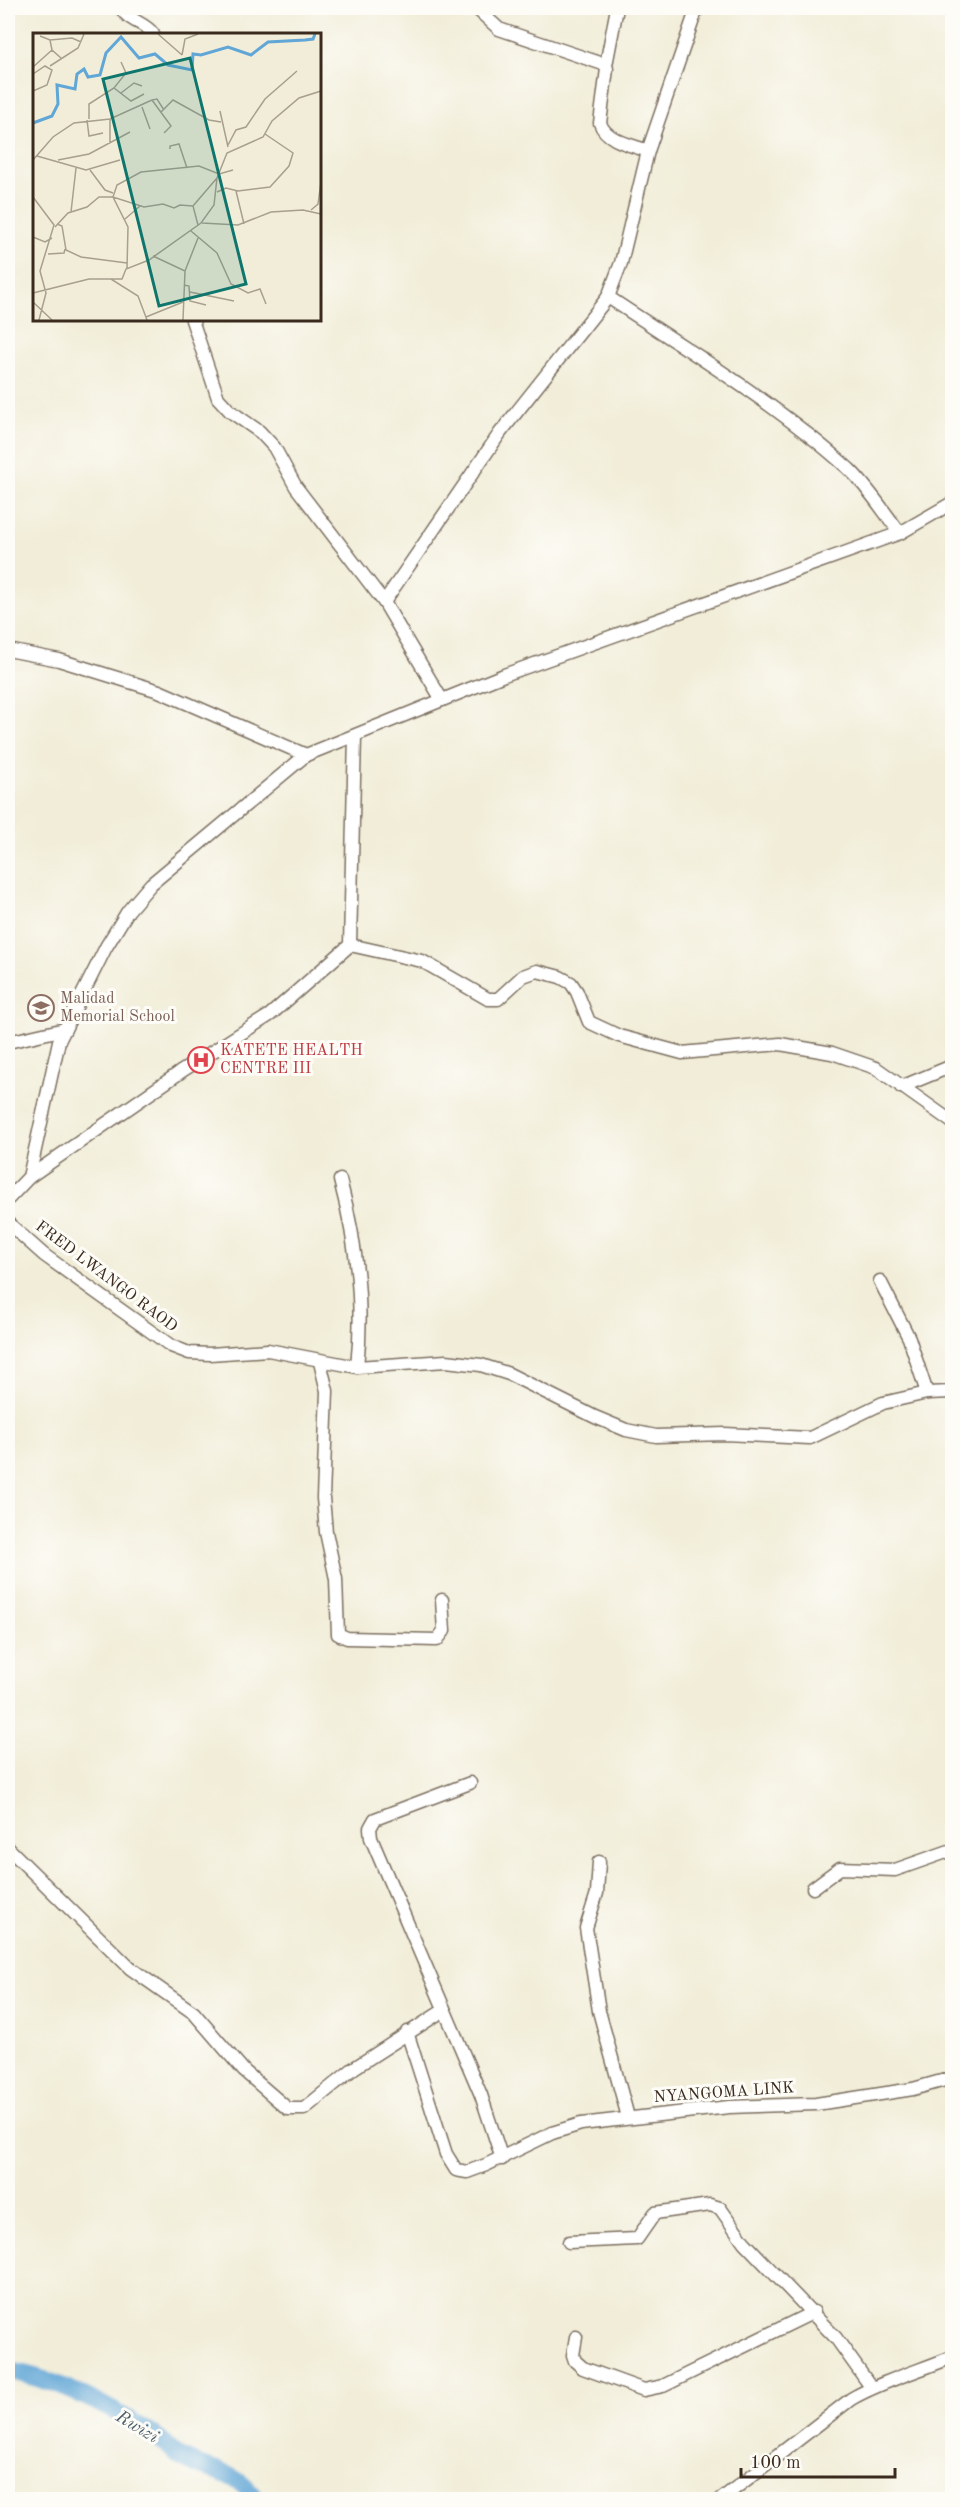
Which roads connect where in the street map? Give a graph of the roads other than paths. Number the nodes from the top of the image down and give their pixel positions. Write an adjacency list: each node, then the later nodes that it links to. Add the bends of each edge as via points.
1 (122, 8): 5 (street)
2 (476, 8): 6 (street, via 499,29)
3 (617, 8): 6 (street)
4 (697, 8): 7 (street)
5 (152, 33)
6 (606, 65): 7 (street, via 600,123 603,132)
7 (648, 151): 8 (street, via 621,263)
8 (608, 297): 11 (street, via 813,439 850,471); 12 (street, via 500,434)
9 (192, 321): 12 (street, via 218,398 274,447 296,487)
10 (952, 503): 11 (street)
11 (900, 533): 14 (street)
12 (384, 602): 14 (street)
13 (8, 650): 16 (street, via 59,660 159,691)
14 (442, 700): 15 (street)
15 (355, 736): 16 (street); 17 (street)
16 (306, 755): 18 (street, via 139,896 106,947)
17 (350, 945): 21 (street, via 422,961 488,999 498,999 523,976 537,971 560,977 578,992 589,1022 657,1049 682,1053 780,1044 861,1061); 23 (street, via 270,1015)
18 (65, 1029): 19 (street); 23 (street)
19 (8, 1042)
20 (952, 1066): 21 (street)
21 (901, 1087): 22 (street)
22 (952, 1122)
23 (29, 1177): 25 (street)
24 (340, 1180): 29 (street, via 351,1221 358,1296 361,1330)
25 (8, 1199)
26 (8, 1223): 28 (street, FRED LWANGO RAOD, via 44,1255 171,1346 189,1353 210,1354 268,1350)
27 (880, 1281): 31 (street, via 909,1338)
28 (320, 1362): 29 (street, FRED LWANGO RAOD); 32 (street, via 327,1391 323,1498 336,1579 338,1634 355,1639 437,1640 444,1631)
29 (357, 1367): 31 (street, FRED LWANGO RAOD, via 446,1361 481,1365 509,1374 626,1430 664,1436 810,1438 884,1403)
30 (952, 1392): 31 (street, FRED LWANGO RAOD)
31 (927, 1393)
32 (442, 1600)
33 (470, 1784): 38 (street, via 375,1819 370,1827 383,1872)
34 (8, 1848): 39 (street, via 130,1968 194,2013 244,2071 288,2109 304,2109)
35 (952, 1850): 37 (street, via 895,1870 840,1868)
36 (598, 1862): 41 (street, via 597,1893 586,1928 599,2011)
37 (813, 1888)
38 (444, 2010): 39 (street); 42 (street, via 481,2095)
39 (407, 2032): 42 (street, NYANGOMA LINK, via 452,2166 467,2172)
40 (952, 2078): 41 (street, NYANGOMA LINK, via 913,2089 816,2104 729,2107)
41 (628, 2117): 42 (street, NYANGOMA LINK, via 552,2133)
42 (502, 2159)
43 (569, 2242): 44 (street, via 637,2239 655,2213 716,2206 744,2242)
44 (814, 2312): 45 (street, via 663,2386 644,2390 583,2368 573,2355); 47 (street)
45 (576, 2337)
46 (952, 2357): 47 (street)
47 (872, 2387): 48 (street, via 834,2410)
48 (720, 2499)

